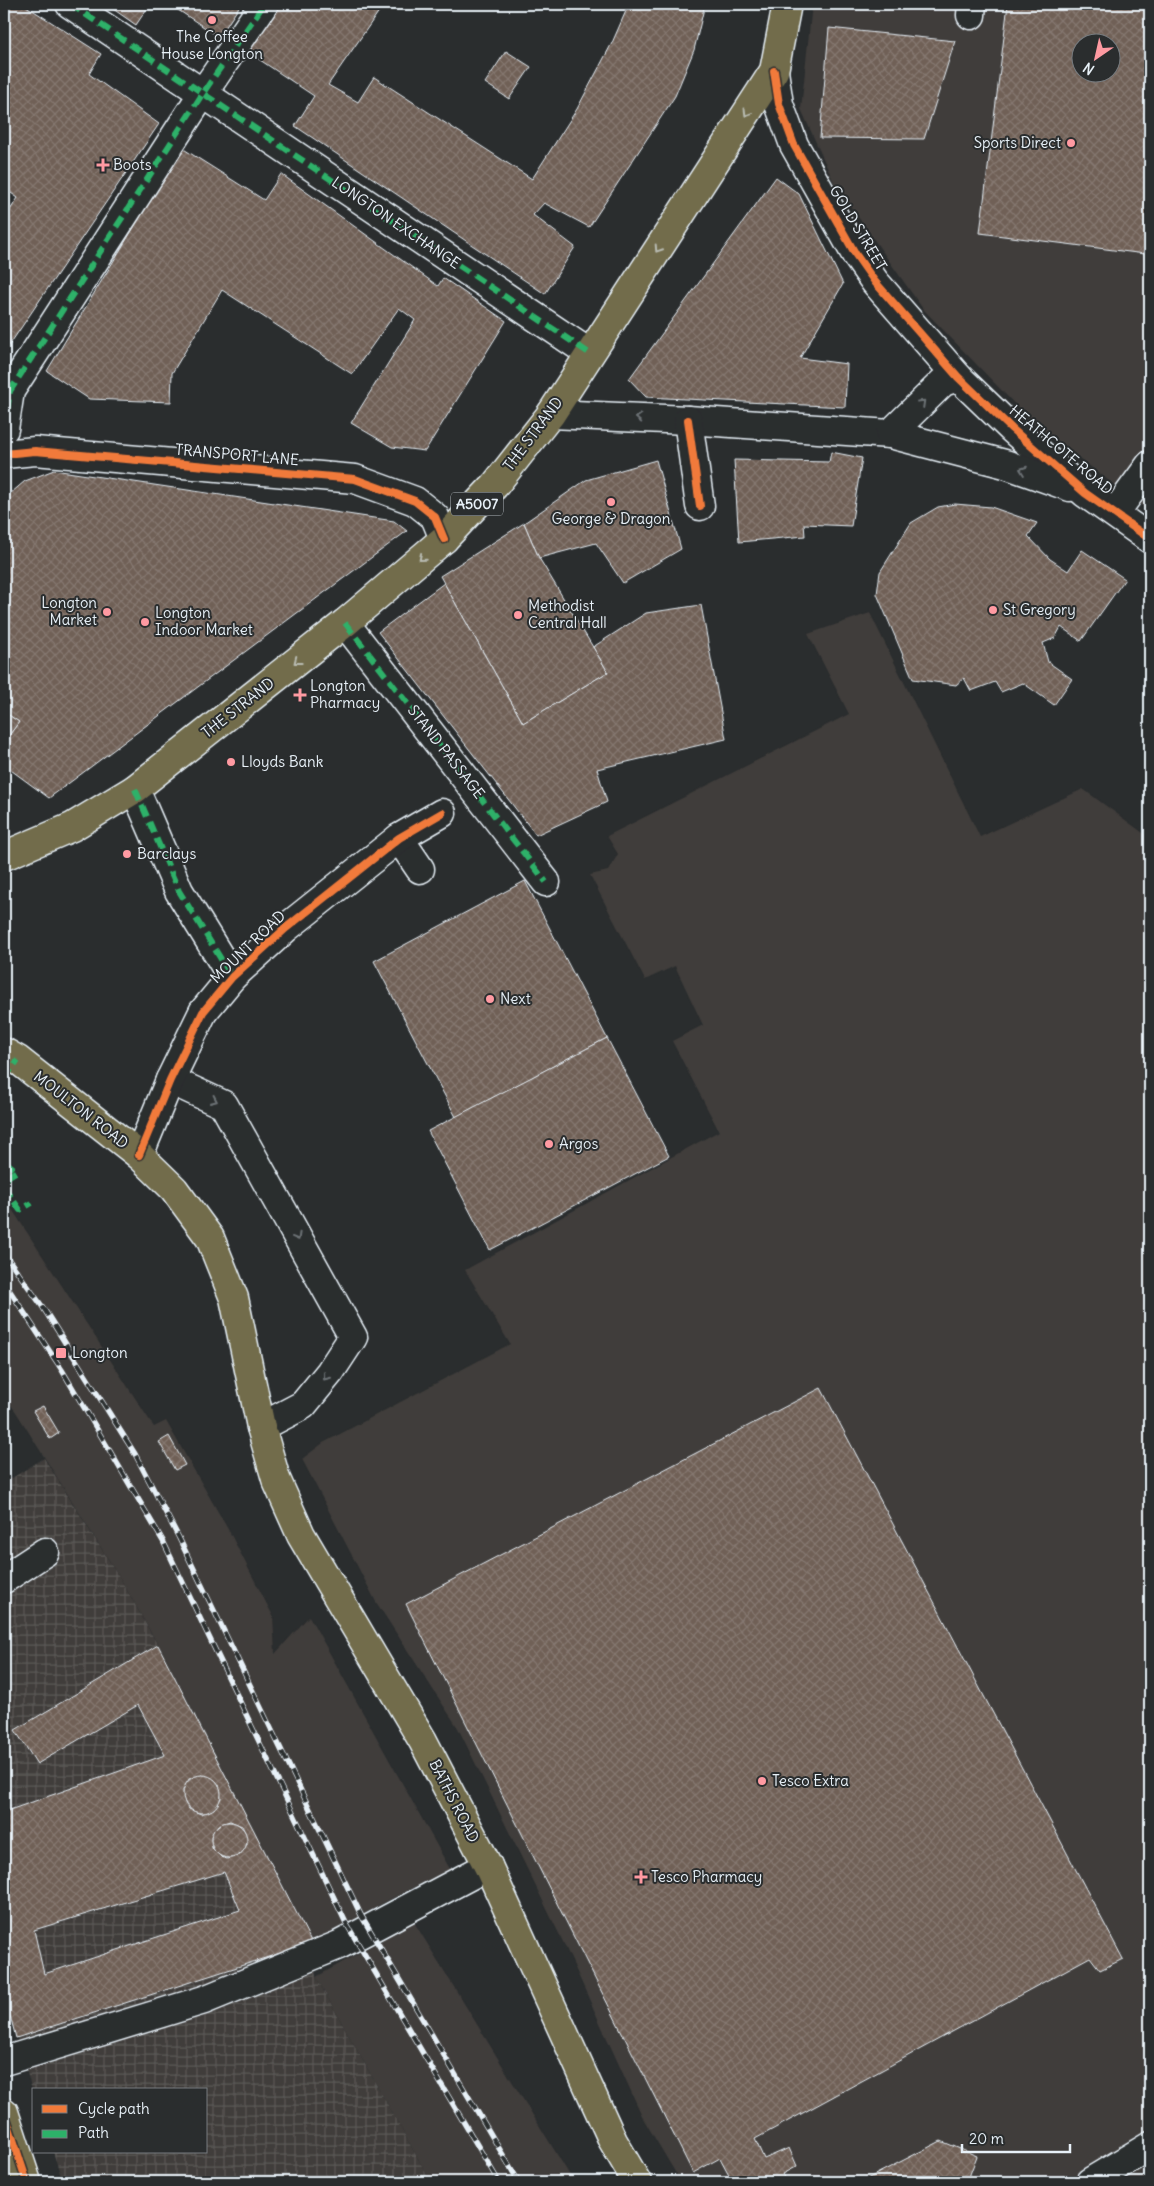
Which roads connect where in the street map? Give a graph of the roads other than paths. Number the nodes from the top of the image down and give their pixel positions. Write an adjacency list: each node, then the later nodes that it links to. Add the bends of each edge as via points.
1 (70, 4): 5 (street, LONGTON EXCHANGE)
2 (264, 4): 5 (street)
3 (787, 4): 4 (main road, THE STRAND / A5007)
4 (774, 71): 6 (main road, THE STRAND / A5007, one-way to 6); 7 (street, GOLD STREET, via 780,104 794,145 856,255 874,282)
5 (203, 93): 6 (street, LONGTON EXCHANGE); 10 (street, via 10,391)
6 (589, 353): 8 (main road, THE STRAND / A5007)
7 (958, 377): 11 (street, one-way to 7, via 943,382); 14 (street, HEATHCOTE ROAD)
8 (550, 414): 9 (street, HEATHCOTE ROAD, one-way to 8); 17 (main road, THE STRAND / A5007, via 495,485)
9 (688, 420): 11 (street, HEATHCOTE ROAD); 15 (street)
10 (4, 429)
11 (890, 434): 14 (street, HEATHCOTE ROAD, one-way to 11, via 1005,464)
12 (4, 454): 17 (street, TRANSPORT LANE, via 35,452 355,479 415,501 435,517)
13 (1150, 465): 16 (street)
14 (1085, 493): 16 (street, HEATHCOTE ROAD)
15 (700, 506)
16 (1115, 513): 18 (street, HEATHCOTE ROAD)
17 (444, 539): 19 (main road, THE STRAND / A5007, one-way to 19)
18 (1150, 539)
19 (345, 623): 20 (main road, THE STRAND / A5007, one-way to 20); 25 (street, STAND PASSAGE)
20 (136, 789): 23 (main road, THE STRAND / A5007, via 72,827); 26 (street, via 179,891)
21 (442, 812): 22 (street, MOUNT ROAD)
22 (399, 838): 24 (street); 26 (street, MOUNT ROAD, via 286,928)
23 (4, 856)
24 (420, 869)
25 (546, 882)
26 (232, 977): 28 (street, MOUNT ROAD, via 203,1012)
27 (8, 1052): 29 (main road, MOULTON ROAD)
28 (170, 1080): 29 (street, MOUNT ROAD); 30 (street, one-way to 30, via 224,1105 353,1337 304,1405)
29 (139, 1155): 30 (main road, MOULTON ROAD, via 174,1188 210,1238 234,1298)
30 (261, 1428): 33 (main road, BATHS ROAD, via 276,1479 301,1535 423,1741)
31 (45, 1552): 32 (street)
32 (4, 1579)
33 (488, 1866): 34 (street, via 340,1945 222,1993); 38 (main road, BATHS ROAD, via 613,2141)
34 (4, 2061)
35 (4, 2112): 37 (main road)
36 (1150, 2146): 39 (street)
37 (26, 2182)
38 (637, 2182)
39 (1090, 2182)

